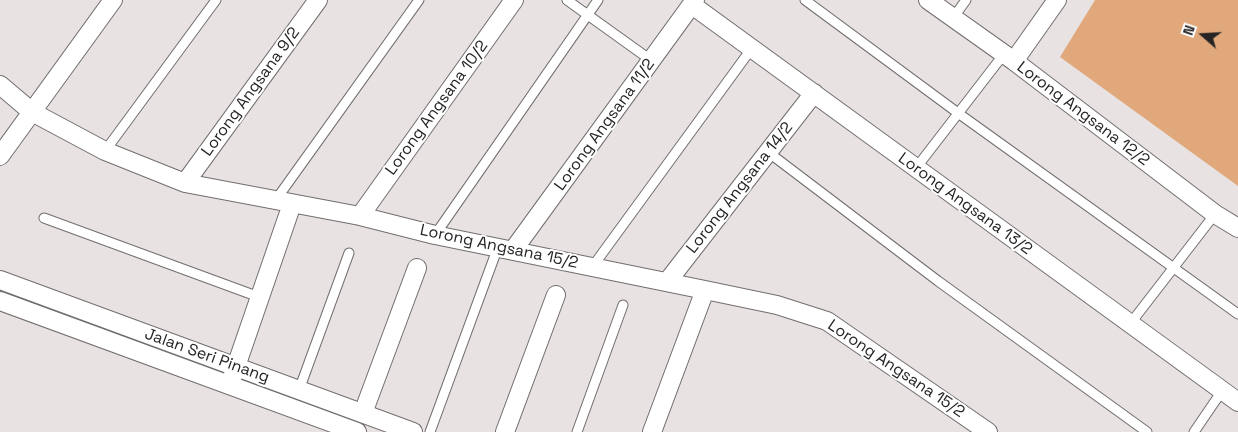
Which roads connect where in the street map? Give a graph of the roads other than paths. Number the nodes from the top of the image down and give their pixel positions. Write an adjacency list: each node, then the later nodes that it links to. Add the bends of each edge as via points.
1 (113, 0): 20 (street)
2 (216, 0): 22 (lane)
3 (318, 0): 26 (street, Lorong Angsana 9/2)
4 (419, 0): 27 (lane)
5 (514, 0): 29 (street, Lorong Angsana 10/2)
6 (567, 0): 13 (lane)
7 (598, 0): 13 (lane)
8 (806, 0): 21 (lane)
9 (928, 0): 14 (street, Lorong Angsana 12/2)
10 (966, 0): 14 (lane)
11 (1057, 0): 16 (street)
12 (694, 2): 15 (street, Lorong Angsana 13/2); 17 (street, Lorong Angsana 11/2)
13 (587, 15): 17 (lane); 32 (lane)
14 (953, 18): 16 (street, Lorong Angsana 12/2)
15 (752, 48): 19 (street, Lorong Angsana 13/2); 35 (lane)
16 (1009, 58): 21 (lane); 28 (street, Lorong Angsana 12/2)
17 (652, 61): 33 (street, Lorong Angsana 11/2)
18 (0, 84): 20 (street, Lorong Angsana 15/2)
19 (814, 93): 23 (street, Lorong Angsana 14/2); 25 (street, Lorong Angsana 13/2)
20 (32, 112): 22 (street, Lorong Angsana 15/2); 24 (street)
21 (958, 113): 25 (lane); 37 (lane)
22 (105, 151): 26 (street, Lorong Angsana 15/2)
23 (768, 152): 39 (street, Lorong Angsana 14/2); 60 (lane, via 938,281)
24 (0, 156)
25 (916, 168): 46 (street, Lorong Angsana 13/2)
26 (184, 183): 27 (street, Lorong Angsana 15/2)
27 (283, 202): 29 (street, Lorong Angsana 15/2); 42 (street)
28 (1215, 214): 31 (street, Lorong Angsana 12/2); 37 (lane)
29 (360, 216): 32 (street, Lorong Angsana 15/2)
30 (44, 218): 42 (lane)
31 (1238, 228)
32 (436, 235): 33 (street, Lorong Angsana 15/2)
33 (506, 248): 35 (street, Lorong Angsana 15/2); 55 (lane)
34 (349, 253): 49 (lane)
35 (593, 266): 39 (street, Lorong Angsana 15/2)
36 (417, 268): 52 (street)
37 (1174, 268): 45 (lane); 46 (lane)
38 (0, 280): 47 (street, Jalan Seri Pinang)
39 (666, 282): 40 (street, Lorong Angsana 15/2)
40 (705, 290): 58 (street); 59 (street, Lorong Angsana 15/2, via 827,321)
41 (556, 295): 56 (street)
42 (259, 297): 47 (street)
43 (0, 301): 48 (street, Jalan Seri Pinang)
44 (623, 305): 57 (lane)
45 (1238, 314)
46 (1130, 324): 50 (street, Lorong Angsana 13/2)
47 (236, 367): 48 (street); 49 (street, Jalan Seri Pinang)
48 (229, 386): 53 (street, Jalan Seri Pinang)
49 (299, 390): 52 (street, Jalan Seri Pinang)
50 (1222, 391): 51 (street, Lorong Angsana 13/2); 61 (lane)
51 (1238, 402)
52 (362, 413): 54 (street, Jalan Seri Pinang)
53 (357, 432)
54 (413, 432)
55 (430, 432)
56 (505, 432)
57 (577, 432)
58 (652, 432)
59 (988, 432)
60 (1147, 432)
61 (1194, 432)

